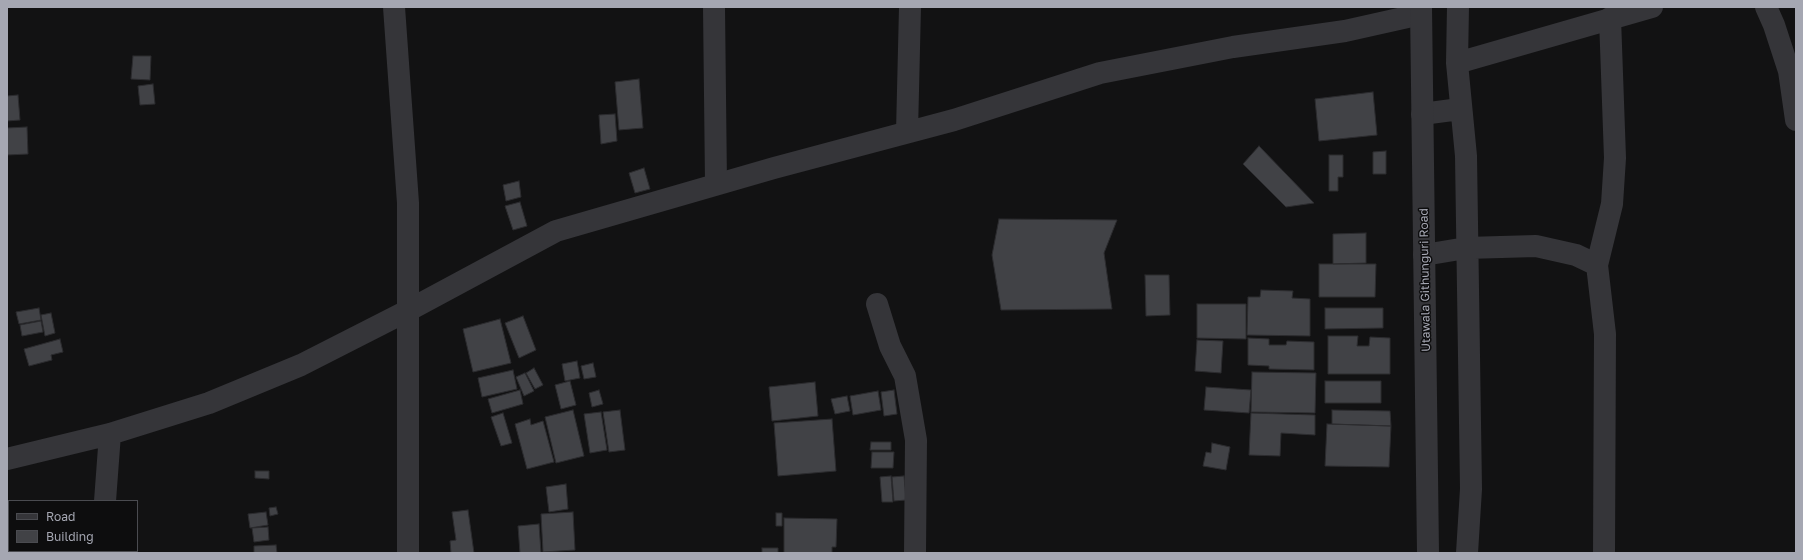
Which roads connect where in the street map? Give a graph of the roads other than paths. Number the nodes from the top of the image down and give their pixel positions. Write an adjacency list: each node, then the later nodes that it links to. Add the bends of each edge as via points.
1 (394, 7): 19 (street, via 408,202)
2 (714, 7): 14 (street)
3 (910, 7): 13 (street)
4 (1458, 7): 9 (street)
5 (1652, 7): 8 (street)
6 (1766, 7): 12 (street, via 1789,71)
7 (1421, 10): 11 (street, Utawala Githunguri Road); 13 (street, via 1345,31 1233,47 1100,73 954,120)
8 (1610, 18): 9 (street); 17 (street, via 1615,158 1612,204)
9 (1457, 63): 10 (street)
10 (1460, 109): 11 (street); 15 (street, via 1466,156)
11 (1422, 114): 16 (street, Utawala Githunguri Road)
12 (1796, 120)
13 (907, 132): 14 (street)
14 (716, 184): 19 (street, via 556,231)
15 (1466, 248): 16 (street); 17 (street, via 1536,246 1576,256); 26 (street, via 1471,489)
16 (1424, 255): 25 (street, Utawala Githunguri Road)
17 (1597, 265): 27 (street, via 1604,334)
18 (877, 304): 24 (street, via 890,346 905,376 916,440)
19 (409, 310): 20 (street, via 301,365 209,403); 23 (street)
20 (110, 434): 21 (street); 22 (street)
21 (7, 459)
22 (105, 500)
23 (408, 553)
24 (915, 553)
25 (1428, 553)
26 (1467, 553)
27 (1604, 553)

